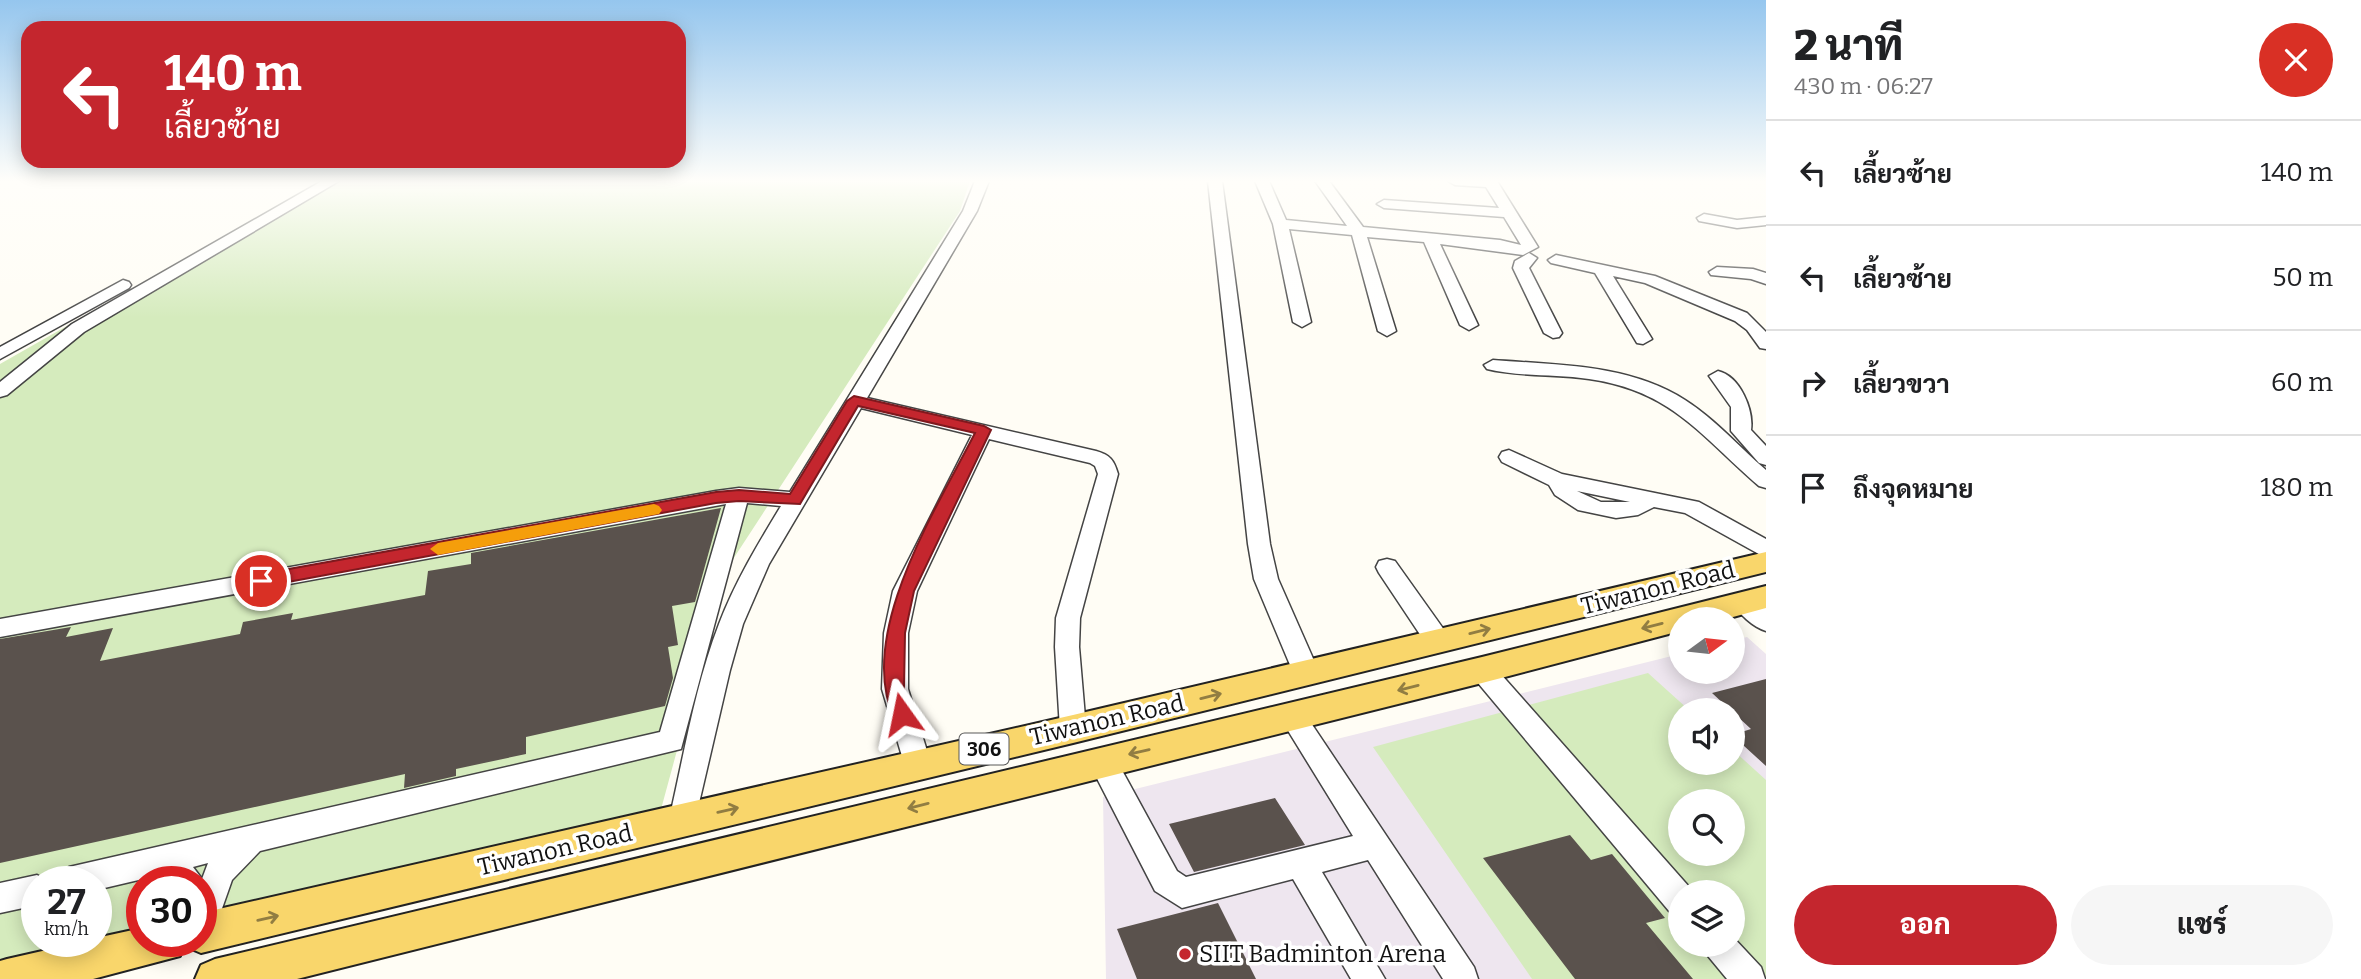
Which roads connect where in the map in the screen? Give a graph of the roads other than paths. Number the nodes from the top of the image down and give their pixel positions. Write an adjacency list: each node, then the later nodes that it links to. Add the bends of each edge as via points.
1 (228, 227): 24 (street)
2 (253, 227): 27 (street, via 78,328)
3 (960, 227): 28 (street)
4 (1221, 227): 44 (street, via 1259,544 1266,579)
5 (1281, 227): 18 (street)
6 (1310, 227): 9 (street)
7 (1355, 227): 9 (street)
8 (1516, 227): 11 (street)
9 (1358, 231): 10 (street); 20 (street)
10 (1430, 238): 11 (street); 19 (street)
11 (1528, 252): 12 (street, via 1553,253 1556,260); 21 (street, via 1521,268)
12 (1602, 271): 15 (street, via 1649,279); 22 (street)
13 (1717, 272): 14 (street)
14 (1766, 279)
15 (1695, 298): 16 (street); 23 (street, via 1700,308 1718,321)
16 (1741, 317): 17 (street); 23 (street)
17 (1766, 317)
18 (1302, 323)
19 (1469, 325)
20 (1387, 331)
21 (1553, 333)
22 (1643, 339)
23 (1766, 345)
24 (0, 354)
25 (1493, 365): 31 (street, via 1599,375 1633,383 1662,394)
26 (1718, 376): 30 (street, via 1739,403 1745,419)
27 (0, 391)
28 (854, 401): 29 (street); 36 (street)
29 (984, 430): 48 (street, via 1096,458 1108,468 1068,618); 50 (street, via 905,591 896,633 895,689)
30 (1741, 431): 31 (street); 33 (street)
31 (1715, 433): 34 (street)
32 (1509, 457): 37 (street, via 1558,480 1567,497 1600,509 1635,509 1651,498 1712,516)
33 (1766, 458)
34 (1766, 481)
35 (739, 495): 36 (street); 41 (street); 52 (street, via 671,741)
36 (794, 500): 51 (street, via 758,563 731,624)
37 (1766, 550)
38 (1766, 562): 42 (main road, Tiwanon Road / 306, one-way to 38)
39 (1387, 567): 42 (street)
40 (1759, 607): 43 (main road, Tiwanon Road / 306, one-way to 43)
41 (0, 628)
42 (1438, 641): 44 (main road, Tiwanon Road / 306)
43 (1482, 670): 46 (main road, Tiwanon Road / 306, one-way to 46); 59 (street)
44 (1306, 672): 45 (main road, Tiwanon Road / 306); 46 (main road)
45 (1269, 682): 47 (main road); 48 (main road, Tiwanon Road / 306, one-way to 45)
46 (1331, 707): 47 (main road, Tiwanon Road / 306)
47 (1292, 716): 49 (main road, Tiwanon Road / 306, one-way to 49); 53 (street)
48 (1073, 729): 50 (main road, Tiwanon Road / 306)
49 (1102, 761): 54 (street, via 1166,881 1182,893); 66 (main road, Tiwanon Road / 306, one-way to 66)
50 (917, 764): 51 (main road, Tiwanon Road / 306, one-way to 50)
51 (683, 820): 62 (main road, Tiwanon Road / 306, one-way to 51)
52 (251, 840): 55 (street); 58 (street)
53 (1375, 844): 54 (street); 68 (street)
54 (1299, 862): 67 (street)
55 (145, 864): 56 (street); 57 (street)
56 (153, 866)
57 (112, 872)
58 (217, 881)
59 (1668, 886)
60 (21, 893): 61 (street)
61 (0, 898)
62 (217, 929)
63 (126, 951): 65 (main road)
64 (1730, 957): 69 (street)
65 (7, 979)
66 (215, 979)
67 (1369, 979)
68 (1462, 979)
69 (1749, 979)

